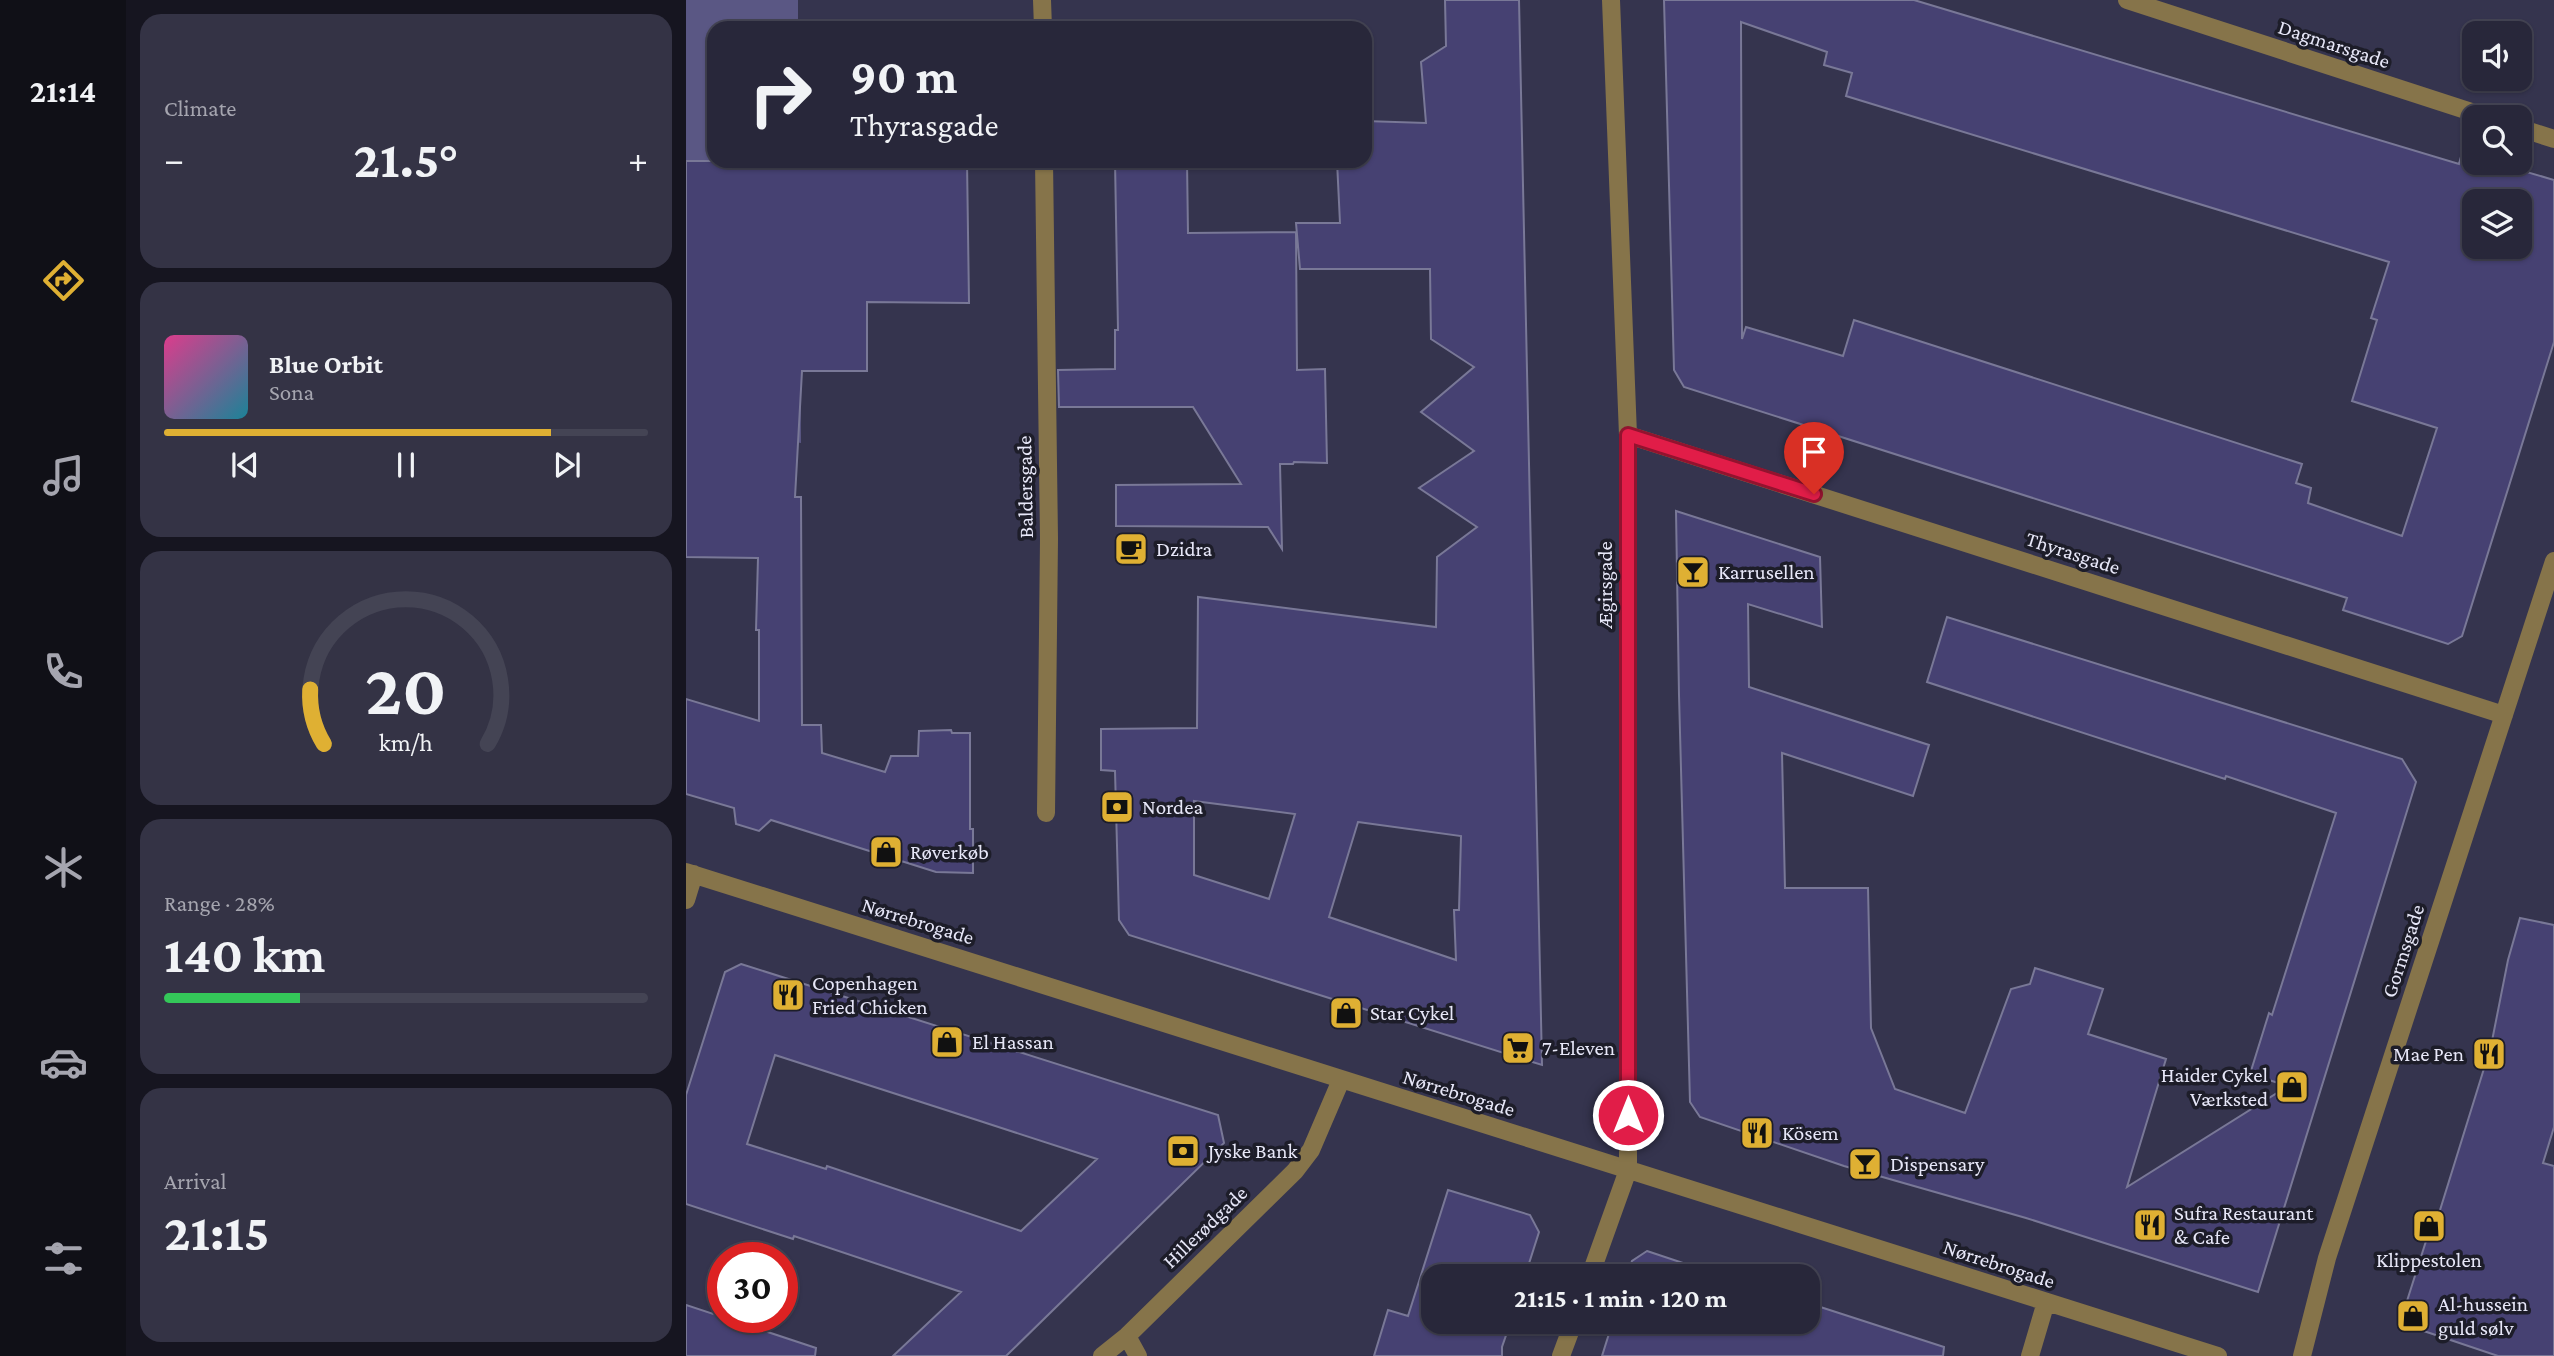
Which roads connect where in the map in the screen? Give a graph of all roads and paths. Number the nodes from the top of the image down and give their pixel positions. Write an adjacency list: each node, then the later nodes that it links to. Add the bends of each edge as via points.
1 (1042, 0): 4 (street)
2 (1611, 0): 9 (street, Ægirsgade)
3 (2127, 0): 5 (street, Dagmarsgade)
4 (1043, 21)
5 (2462, 109)
6 (2532, 132): 7 (street)
7 (2554, 139)
8 (1044, 168): 12 (street, Baldersgade, via 1049,539)
9 (1628, 435): 11 (street, Thyrasgade); 16 (street, Ægirsgade)
10 (2554, 561): 11 (street, Gormsgade)
11 (2504, 715): 26 (street, Gormsgade, via 2327,1258)
12 (1046, 813)
13 (690, 873): 14 (street); 15 (street, Nørrebrogade)
14 (686, 900)
15 (1341, 1080): 16 (street, Nørrebrogade); 20 (street, Hillerødgade, via 1311,1150 1295,1171)
16 (1628, 1170): 17 (street, Ægirsgade); 18 (street, Nørrebrogade)
17 (1594, 1264)
18 (2046, 1302): 24 (street); 25 (street, Nørrebrogade)
19 (1569, 1334): 23 (street)
20 (1127, 1336): 21 (street, Hillerødgade); 22 (street)
21 (1102, 1356)
22 (1138, 1356)
23 (1561, 1356)
24 (2030, 1356)
25 (2218, 1356)
26 (2302, 1356)

